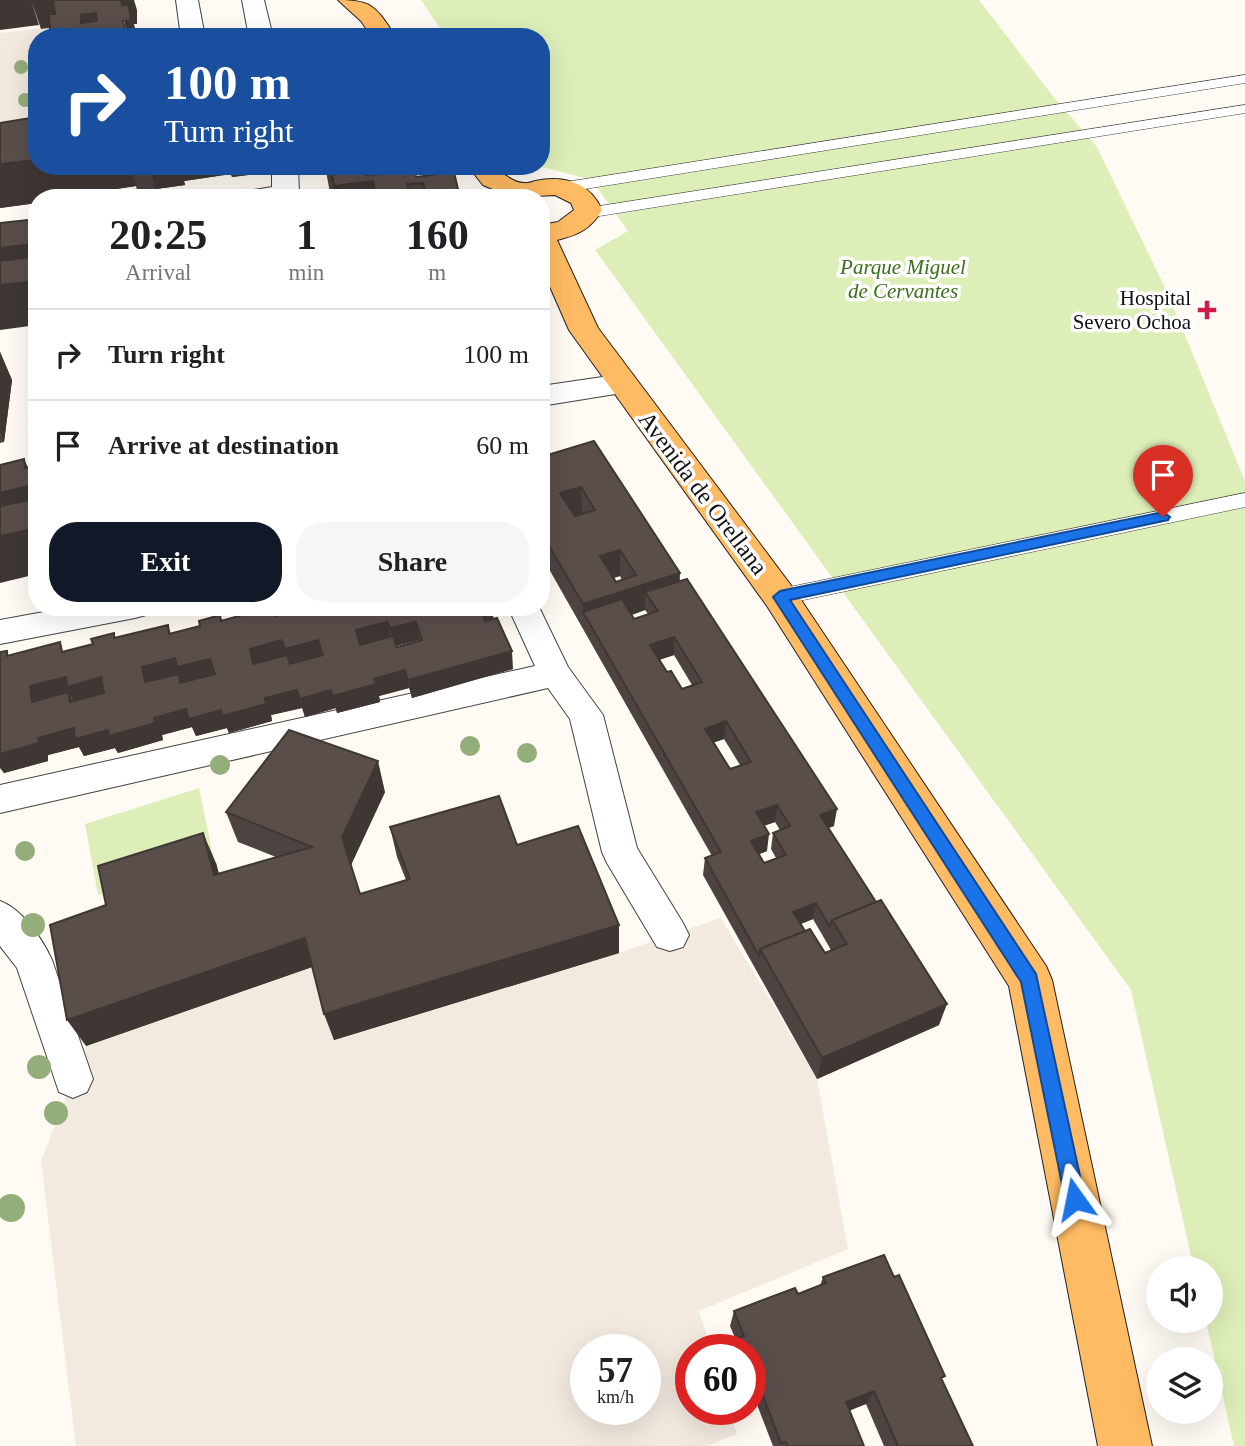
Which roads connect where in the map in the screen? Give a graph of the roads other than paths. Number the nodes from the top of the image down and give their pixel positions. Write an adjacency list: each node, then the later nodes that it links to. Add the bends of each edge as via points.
1 (187, 0): 5 (street)
2 (253, 0): 6 (street)
3 (349, 0): 4 (main road)
4 (371, 8): 7 (main road)
5 (192, 28)
6 (259, 28)
7 (380, 28)
8 (1245, 79): 11 (lane)
9 (1245, 109): 14 (lane)
10 (489, 175): 12 (main road)
11 (559, 188): 13 (main road); 14 (main road, via 581,196)
12 (508, 189)
13 (531, 189)
14 (587, 212): 15 (main road, Avenida de Orellana, via 577,224)
15 (550, 233)
16 (550, 254): 17 (main road, Avenida de Orellana, via 584,330)
17 (623, 384): 18 (street); 20 (main road, Avenida de Orellana)
18 (550, 395)
19 (1245, 500): 20 (lane)
20 (780, 597): 29 (main road, Avenida de Orellana, via 1030,980)
21 (86, 616): 23 (street)
22 (527, 616): 24 (street)
23 (0, 632)
24 (555, 674): 25 (street); 27 (street, via 586,715 620,852)
25 (0, 799)
26 (0, 917): 28 (street, via 33,960)
27 (670, 935)
28 (73, 1079)
29 (1125, 1446)

